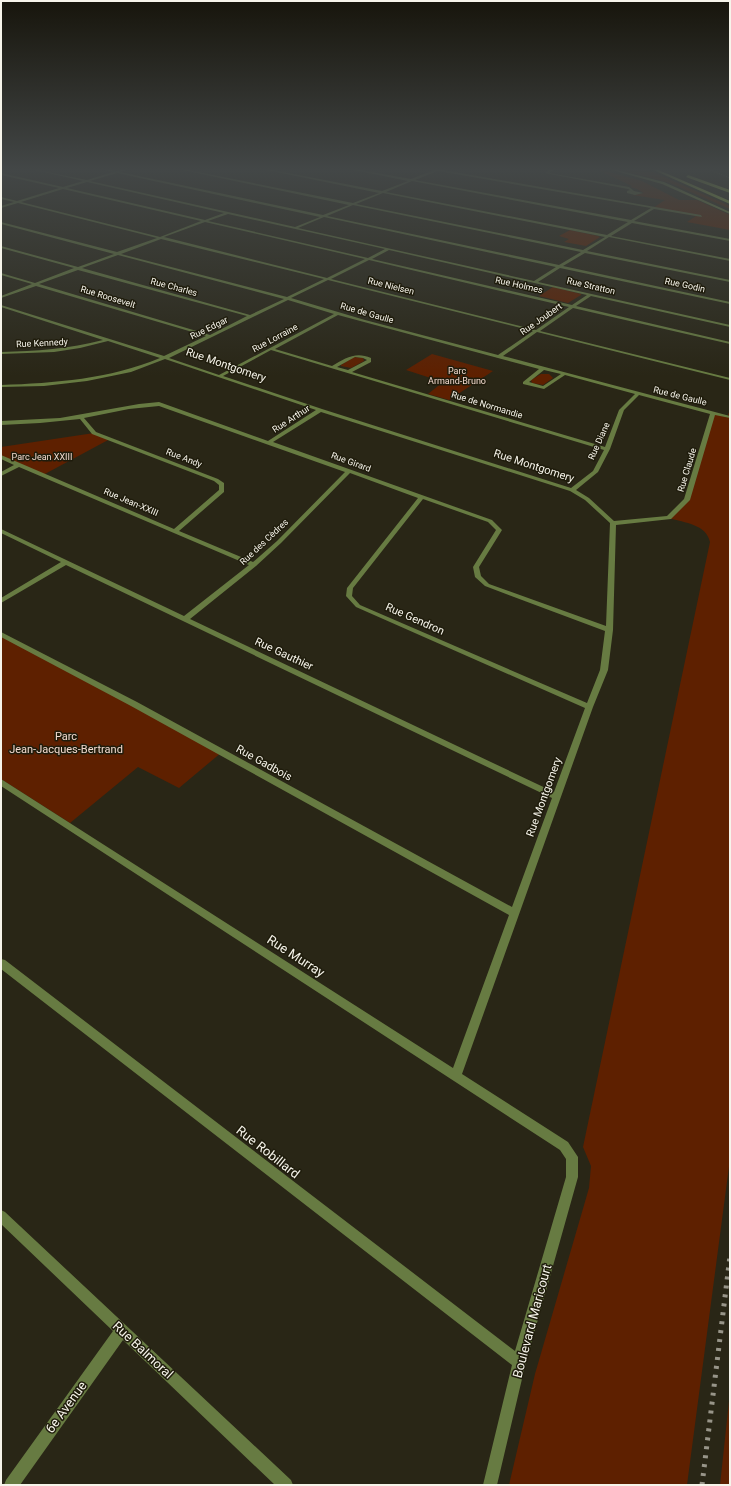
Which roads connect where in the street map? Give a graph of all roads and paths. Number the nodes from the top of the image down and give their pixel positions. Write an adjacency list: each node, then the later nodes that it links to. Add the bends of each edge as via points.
1 (55, 237): 14 (street, Rue de Gaulle)
2 (277, 237): 15 (street, Rue Holmes)
3 (337, 237): 12 (street, Rue Stratton)
4 (425, 237): 17 (street, Rue Godin)
5 (513, 237): 13 (street)
6 (607, 237): 13 (street)
7 (616, 237): 16 (street)
8 (716, 237): 10 (street)
9 (160, 238): 14 (street); 20 (street, Rue Nielsen)
10 (730, 240)
11 (1, 247): 18 (street, Rue Charles)
12 (389, 249): 15 (street, Rue Edgar); 21 (street, Rue Stratton)
13 (583, 252): 17 (street); 22 (street)
14 (118, 254): 18 (street); 26 (street, Rue de Gaulle)
15 (369, 258): 20 (street, Rue Edgar); 29 (street, Rue Holmes)
16 (730, 260)
17 (560, 266): 21 (street); 27 (street, Rue Godin)
18 (78, 269): 23 (street); 31 (street, Rue Charles)
19 (1, 274): 23 (street, Rue Roosevelt)
20 (328, 279): 26 (street, Rue Edgar); 33 (street, Rue Nielsen)
21 (535, 282): 24 (street, Rue Stratton)
22 (730, 282)
23 (36, 284): 25 (street); 34 (street, Rue Roosevelt)
24 (591, 294): 29 (street, Rue Joubert); 32 (street, Rue Stratton)
25 (1, 297)
26 (286, 298): 30 (street, Rue de Gaulle); 31 (street, Rue Edgar)
27 (730, 303)
28 (1, 306): 35 (street, Rue Montgomery)
29 (572, 306): 33 (street, Rue Joubert); 36 (street, Rue Holmes)
30 (338, 313): 37 (street, Rue Lorraine); 39 (street, Rue de Gaulle)
31 (250, 316): 34 (street, Rue Edgar)
32 (730, 326)
33 (538, 331): 39 (street, Rue Joubert); 46 (street, Rue Nielsen)
34 (210, 336): 40 (street, Rue Edgar)
35 (107, 340): 38 (street, Rue Kennedy, via 86,347 51,352); 40 (street, Rue Montgomery)
36 (730, 343)
37 (271, 349): 41 (street, Rue de Normandie); 45 (street, Rue Lorraine)
38 (1, 353)
39 (500, 356): 42 (street, Rue de Gaulle)
40 (165, 358): 45 (street, Rue Montgomery); 47 (street, Rue Edgar, via 89,380)
41 (332, 368): 43 (street, Rue de Normandie); 43 (street, via 352,356 361,355 369,359)
42 (542, 368): 44 (street, Rue de Gaulle); 44 (street, via 525,383 544,388)
43 (348, 372): 55 (street, Rue de Normandie)
44 (564, 374): 48 (street, Rue de Gaulle)
45 (220, 376): 49 (street, Rue Montgomery)
46 (730, 379)
47 (1, 386)
48 (637, 394): 50 (street, Rue de Gaulle); 55 (street, Rue Diane, via 622,410)
49 (320, 410): 54 (street, Rue Arthur); 60 (street, Rue Montgomery)
50 (713, 413): 52 (street, Rue de Gaulle); 62 (street, Rue Claude, via 687,500 670,518)
51 (81, 417): 53 (street, Rue Girard); 54 (street, Rue Girard, via 144,404 159,404); 64 (street, Rue Andy, via 94,433 222,484 222,490)
52 (729, 417)
53 (1, 423)
54 (270, 442): 58 (street, Rue Girard)
55 (607, 449): 60 (street, Rue Diane, via 595,472)
56 (1, 457): 57 (street, Rue Jean-XXIII)
57 (19, 464): 59 (street); 64 (street, Rue Jean-XXIII)
58 (349, 471): 61 (street, Rue Girard); 66 (street, Rue des Cèdres)
59 (1, 474)
60 (572, 490): 62 (street, Rue Montgomery, via 587,499)
61 (422, 496): 69 (street, Rue Girard, via 490,521 499,530 476,567 478,577 487,585); 71 (street, Rue Gendron, via 350,588 349,596 358,606)
62 (613, 523): 69 (street, Rue Montgomery)
63 (1, 531): 65 (street, Rue Gauthier)
64 (175, 531): 66 (street, Rue Jean-XXIII)
65 (66, 562): 67 (street); 68 (street, Rue Gauthier)
66 (254, 565): 68 (street, Rue des Cèdres)
67 (1, 601)
68 (185, 619): 73 (street, Rue Gauthier)
69 (609, 630): 71 (street, Rue Montgomery, via 604,670)
70 (1, 634): 74 (street, Rue Gadbois, via 134,704)
71 (589, 707): 73 (street, Rue Montgomery)
72 (1, 782): 76 (street, Rue Murray)
73 (557, 797): 74 (street, Rue Montgomery)
74 (514, 913): 76 (street, Rue Montgomery)
75 (1, 963): 80 (street, Rue Robillard)
76 (455, 1076): 77 (street, Rue Murray, via 564,1146)
77 (572, 1157): 80 (street, Boulevard Maricourt, via 572,1177)
78 (1, 1216): 79 (street, Rue Balmoral)
79 (122, 1330): 81 (street, 6e Avenue); 82 (street, Rue Balmoral)
80 (519, 1362): 83 (street, Boulevard Maricourt)
81 (11, 1485)
82 (286, 1485)
83 (490, 1485)

